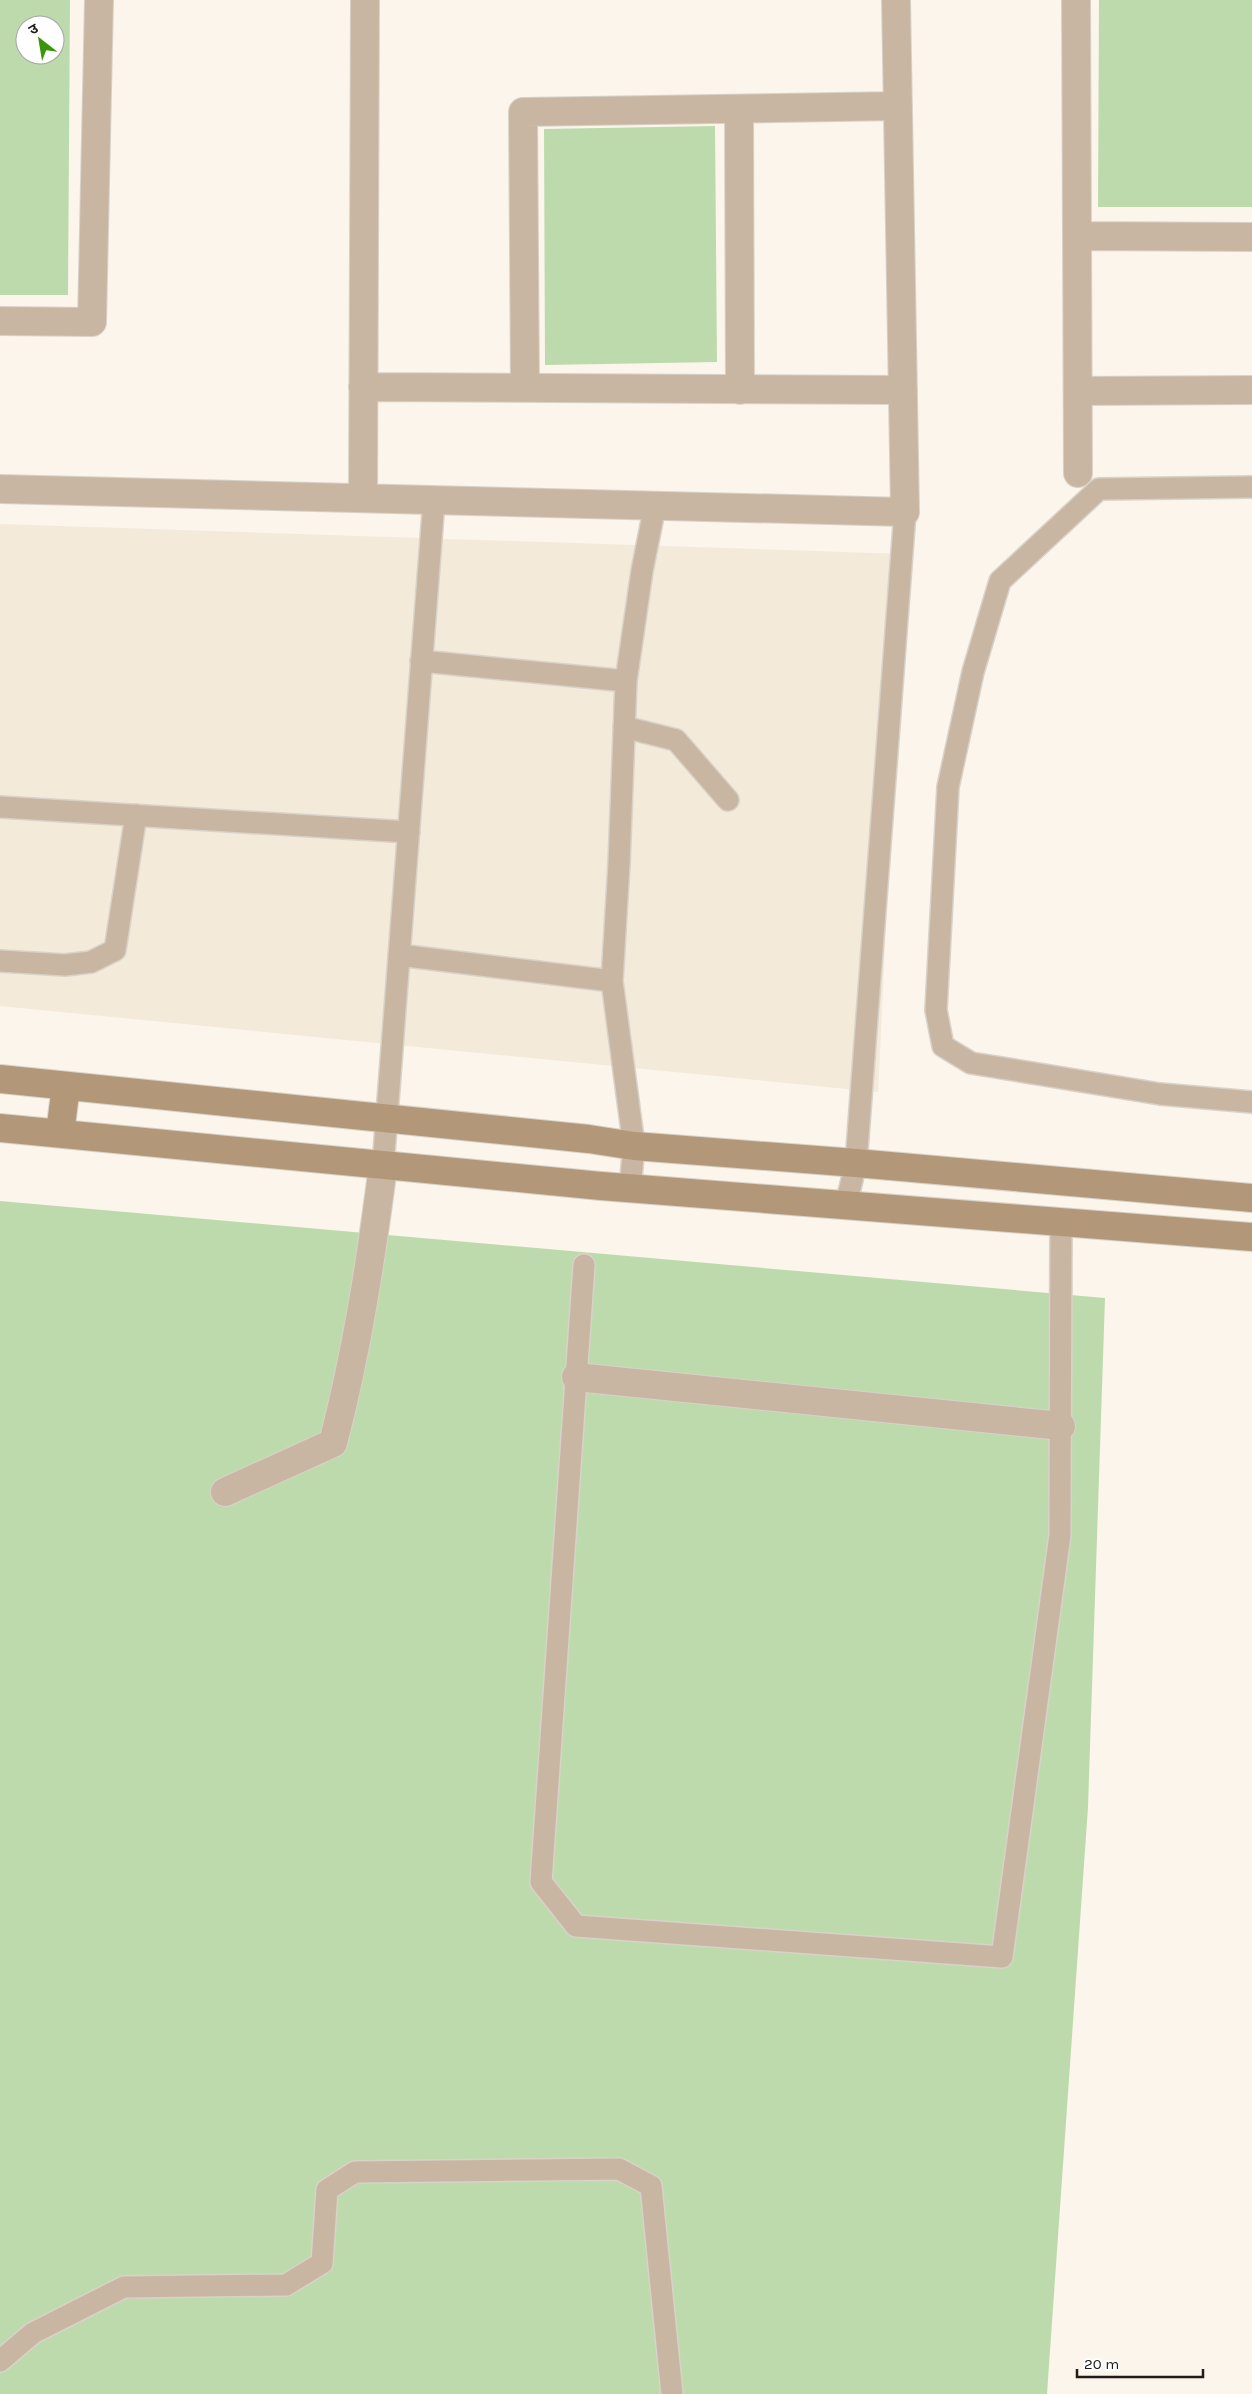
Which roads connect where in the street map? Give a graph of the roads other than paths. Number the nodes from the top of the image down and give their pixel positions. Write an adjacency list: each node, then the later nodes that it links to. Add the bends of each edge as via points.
1 (99, 0): 9 (street, via 92,322)
2 (365, 0): 10 (street)
3 (896, 0): 5 (street)
4 (1076, 0): 7 (street)
5 (898, 106): 6 (street); 13 (street)
6 (739, 109): 11 (street, via 523,112); 12 (street)
7 (1078, 236): 8 (street); 15 (street)
8 (1252, 237)
9 (0, 321)
10 (363, 387): 11 (street); 19 (street)
11 (525, 388): 12 (street)
12 (740, 390): 13 (street)
13 (903, 390): 22 (street)
14 (1252, 390): 15 (street)
15 (1078, 391): 16 (street)
16 (1078, 473)
17 (1252, 487): 35 (lane, via 1099,489 1000,581 973,672 948,787 936,1010 943,1046 971,1063 1160,1094)
18 (0, 489): 19 (street)
19 (363, 498): 20 (street)
20 (434, 500): 21 (street); 23 (lane)
21 (655, 506): 22 (street); 24 (lane)
22 (905, 512): 40 (lane)
23 (421, 660): 24 (lane); 29 (lane)
24 (626, 682): 25 (lane)
25 (624, 727): 26 (lane, via 676,740); 32 (lane)
26 (728, 800)
27 (0, 807): 28 (lane)
28 (136, 815): 29 (lane); 31 (lane, via 115,950 91,962)
29 (409, 832): 30 (lane)
30 (399, 955): 32 (lane); 36 (lane)
31 (0, 961)
32 (612, 981): 39 (lane)
33 (0, 1079): 34 (street)
34 (66, 1086): 36 (street); 38 (street)
35 (1252, 1102)
36 (387, 1118): 39 (street); 41 (lane)
37 (0, 1128): 38 (street)
38 (60, 1133): 41 (street)
39 (634, 1146): 40 (street); 42 (lane)
40 (856, 1163): 43 (street); 44 (lane)
41 (383, 1166): 42 (street); 50 (street, via 352,1370 333,1443)
42 (630, 1188): 44 (street)
43 (1252, 1198)
44 (846, 1204): 45 (street)
45 (1061, 1222): 46 (street); 49 (lane)
46 (1252, 1236)
47 (584, 1265): 48 (lane)
48 (576, 1377): 49 (street); 49 (lane, via 541,1882 576,1926 1002,1957 1060,1535)
49 (1061, 1426)
50 (225, 1492)
51 (0, 2361): 52 (lane, via 33,2333 124,2287 286,2285 322,2263 327,2190 356,2172 619,2169 651,2186)
52 (672, 2394)

